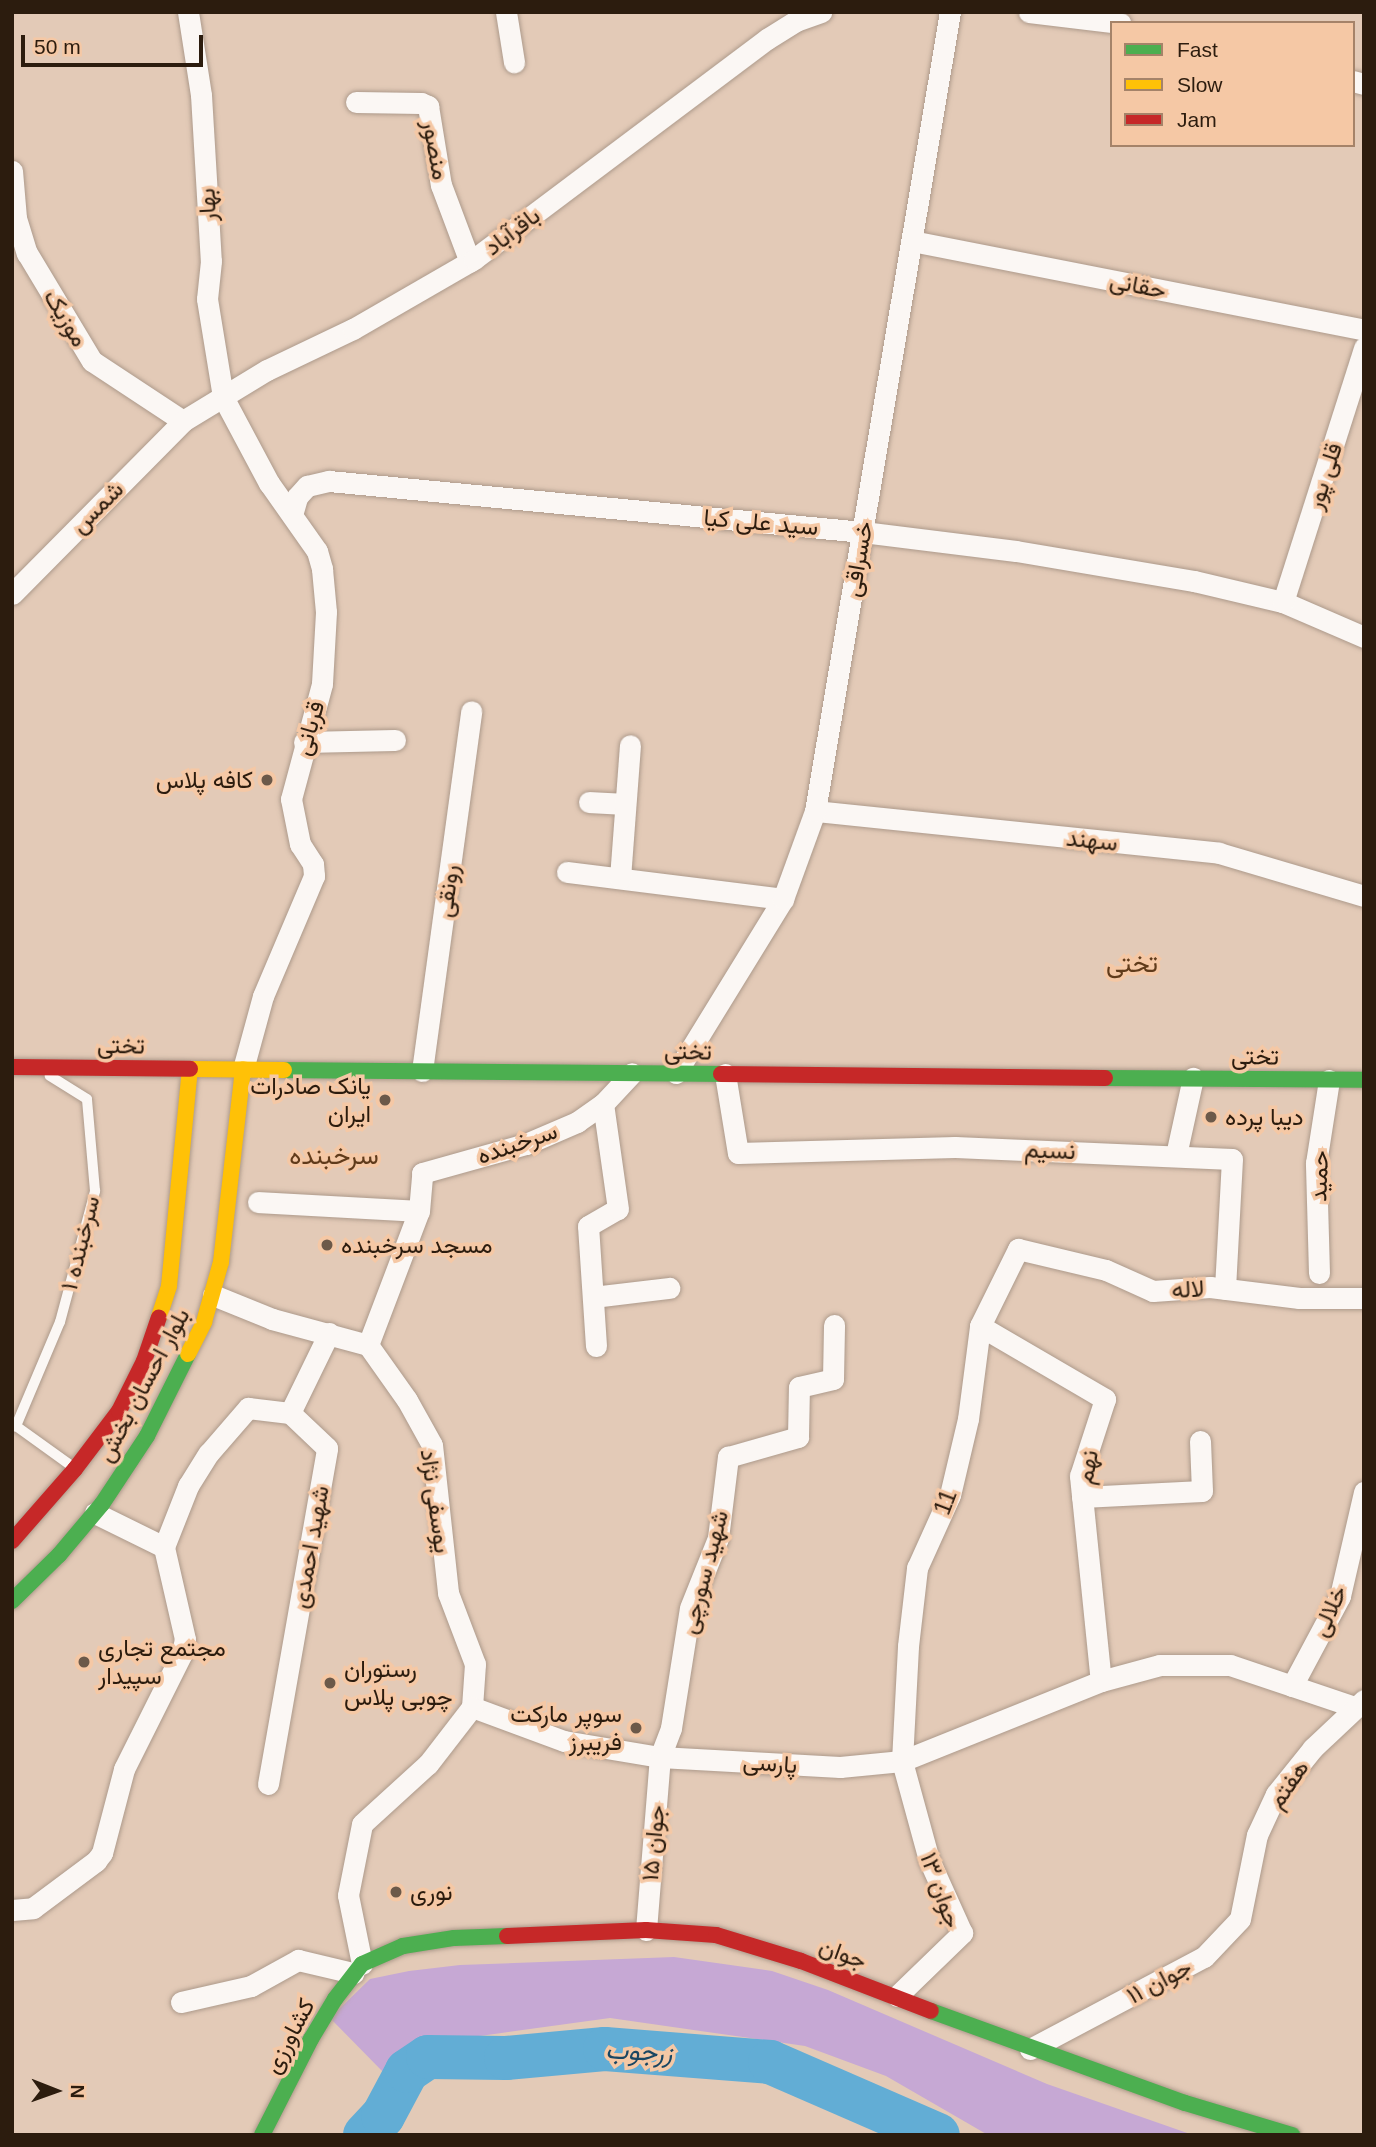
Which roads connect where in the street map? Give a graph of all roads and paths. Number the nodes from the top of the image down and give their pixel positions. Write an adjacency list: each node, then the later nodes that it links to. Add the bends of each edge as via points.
1 (188, 12): 14 (street, بهار, via 201,95 211,261 207,299)
2 (506, 12): 7 (street)
3 (950, 12): 10 (street, خسراقی)
4 (1029, 12): 6 (street)
5 (818, 13): 11 (street, باقرآباد, via 767,39)
6 (1110, 22)
7 (514, 62)
8 (356, 102): 11 (street, منصور, via 428,106 441,186)
9 (12, 170): 16 (street, موزیک, via 16,218 27,253 92,360)
10 (912, 242): 12 (street, حقانی); 18 (street, خسراقی)
11 (470, 262): 14 (street, باقرآباد)
12 (1364, 330)
13 (1364, 348): 15 (street, قلی پور)
14 (223, 397): 16 (street, باقرآباد); 17 (street, قربانی, via 269,483)
15 (1355, 408): 20 (street, قلی پور)
16 (183, 421): 19 (street, شمس)
17 (292, 515): 18 (street, سید علی کیا, via 297,497 307,485 329,481); 24 (street, قربانی, via 317,551 326,612 322,684)
18 (863, 532): 20 (street, سید علی کیا, via 1016,551 1194,581); 28 (street, خسراقی)
19 (12, 594)
20 (1283, 603): 21 (street, سید علی کیا)
21 (1364, 637)
22 (471, 711): 37 (street, رونقی)
23 (395, 740): 24 (street)
24 (304, 742): 36 (street, قربانی, via 291,799 300,844 313,864 314,876 263,996)
25 (630, 745): 27 (street)
26 (589, 802): 27 (street)
27 (625, 804): 30 (street)
28 (815, 811): 31 (street, سهند, via 1219,853); 32 (street, خسراقی)
29 (567, 872): 30 (street)
30 (620, 878): 32 (street)
31 (1364, 896)
32 (783, 899): 39 (street, خسراقی)
33 (12, 1067): 34 (main road, تختی)
34 (36, 1067): 35 (main road, تختی); 65 (lane, سرخبنده ۱, via 87,1099 95,1191 60,1322)
35 (190, 1069): 36 (main road, تختی); 49 (main road, بلوار احسان بخش)
36 (243, 1069): 37 (main road, تختی); 48 (main road, بلوار احسان بخش)
37 (422, 1071): 38 (main road, تختی)
38 (632, 1073): 39 (main road, تختی); 44 (street, سرخبنده)
39 (676, 1073): 40 (main road, تختی)
40 (725, 1074): 41 (main road, تختی); 47 (street, نسیم, via 738,1153 955,1147)
41 (1193, 1078): 42 (main road, تختی); 47 (street)
42 (1329, 1080): 43 (main road, تختی); 53 (street, حمید, via 1316,1163)
43 (1364, 1080)
44 (603, 1104): 51 (street, سرخبنده, via 577,1122 526,1144 422,1172); 57 (street, via 618,1209 588,1226)
45 (199, 1140): 49 (main road, via 190,1144)
46 (216, 1140): 48 (main road, via 225,1143)
47 (1176, 1155): 55 (street, نسیم, via 1233,1159)
48 (234, 1159): 56 (main road, بلوار احسان بخش)
49 (182, 1160): 67 (main road, بلوار احسان بخش, via 169,1286 159,1322 119,1411)
50 (258, 1202): 51 (street)
51 (419, 1212): 62 (street, سرخبنده)
52 (1018, 1249): 55 (street, لاله, via 1106,1270 1153,1291); 60 (street, 11)
53 (1319, 1273)
54 (669, 1288): 57 (street)
55 (1225, 1289): 58 (street, لاله, via 1299,1298)
56 (214, 1295): 61 (street, via 272,1319); 70 (main road, بلوار احسان بخش, via 187,1361 147,1436)
57 (593, 1297): 63 (street)
58 (1364, 1298)
59 (834, 1325): 78 (street, شهید سورچی, via 833,1379 799,1387 798,1437 728,1457 718,1538 690,1608 671,1728)
60 (980, 1326): 69 (street, نهم, via 1105,1399 1080,1476); 79 (street, 11, via 968,1419 950,1495 917,1568)
61 (329, 1333): 62 (street); 64 (street)
62 (368, 1345): 76 (street, یوسفی نژاد, via 407,1399 432,1446 448,1593 475,1664)
63 (596, 1346)
64 (290, 1413): 72 (street, via 248,1408 188,1486); 80 (street, شهید احمدی, via 327,1448)
65 (14, 1427): 67 (lane)
66 (1200, 1441): 69 (street, via 1202,1491)
67 (75, 1469): 71 (main road, بلوار احسان بخش)
68 (1364, 1492): 75 (street, خلالی, via 1340,1596)
69 (1082, 1497): 74 (street, نهم)
70 (95, 1513): 72 (street); 73 (main road, بلوار احسان بخش)
71 (12, 1541)
72 (164, 1547): 82 (street, via 185,1639 124,1769 102,1853 33,1908)
73 (12, 1601)
74 (1101, 1681): 75 (street, پارسی, via 1160,1665 1230,1665); 79 (street, پارسی)
75 (1292, 1686): 77 (street, پارسی)
76 (472, 1707): 78 (street, پارسی, via 564,1741); 84 (street, via 428,1764 362,1824 348,1895)
77 (1361, 1708): 81 (street, هفتم, via 1313,1748 1276,1794 1257,1835)
78 (660, 1757): 79 (street, پارسی, via 840,1768); 83 (street, جوان ۱۵)
79 (902, 1761): 85 (street, جوان ۱۳, via 929,1860 962,1933)
80 (268, 1784)
81 (1250, 1878): 87 (street, جوان ۱۱, via 1240,1919 1204,1957)
82 (12, 1910)
83 (646, 1930): 84 (main road, جوان, via 454,1938 403,1946); 85 (main road, جوان, via 716,1935)
84 (358, 1968): 86 (street, via 298,1960 251,1986); 88 (main road, کشاورزی, via 311,2039)
85 (897, 1996): 87 (main road, جوان)
86 (181, 2002)
87 (1030, 2049): 89 (main road, جوان)
88 (262, 2135)
89 (1292, 2135)

